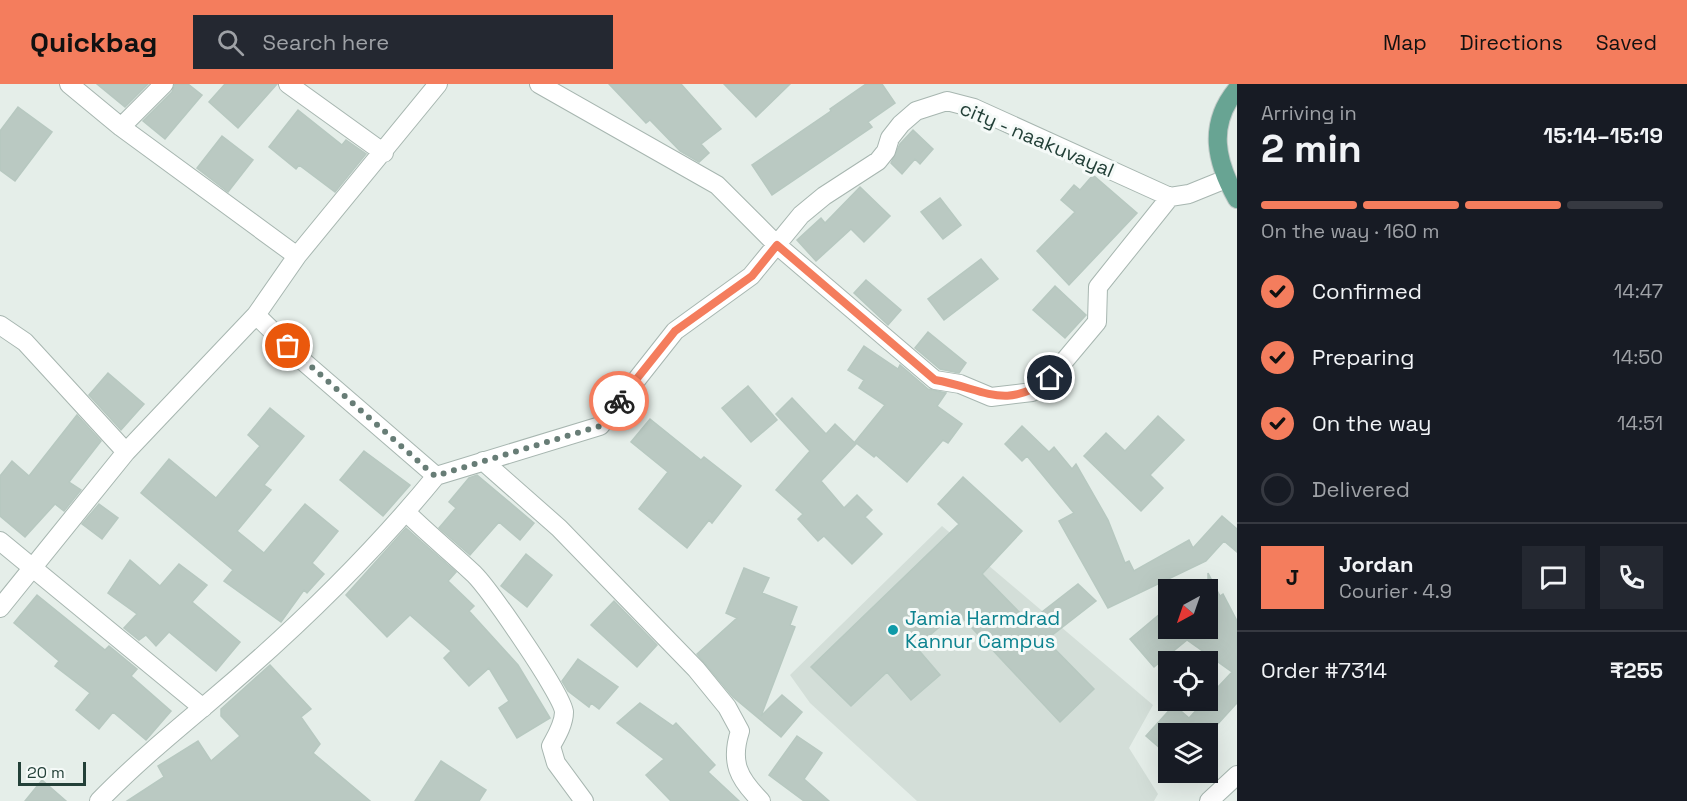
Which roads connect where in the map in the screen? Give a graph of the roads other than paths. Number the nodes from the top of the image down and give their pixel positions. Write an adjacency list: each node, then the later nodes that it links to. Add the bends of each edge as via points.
1 (69, 84): 8 (street)
2 (164, 84): 8 (street)
3 (288, 84): 9 (street)
4 (438, 84): 9 (street)
5 (539, 84): 13 (street, via 717,185)
6 (1237, 89): 10 (main road, via 1225,103 1217,133)
7 (949, 93): 11 (street, city - naakuvayal); 13 (street, city - naakuvayal, via 908,118 890,138 878,161 801,215)
8 (122, 127): 14 (street)
9 (384, 153): 14 (street)
10 (1226, 179): 11 (street); 12 (main road)
11 (1170, 197): 13 (street, via 1098,287 1097,322 1050,378 1032,392 1013,396 992,396 935,380)
12 (1237, 199)
13 (777, 245): 18 (street, city - naakuvayal, via 752,276 675,331 600,426)
14 (297, 256): 15 (street)
15 (256, 315): 17 (street); 19 (street)
16 (0, 325): 17 (street, via 25,342)
17 (126, 452): 22 (street)
18 (483, 461): 19 (street, city - naakuvayal); 28 (street, via 559,528 696,669 727,707 740,731 734,750 737,771)
19 (435, 476): 20 (street)
20 (406, 512): 24 (street, via 299,621); 27 (street, via 474,574 556,693 564,712 551,746 556,763)
21 (0, 541): 22 (street)
22 (32, 567): 23 (street); 24 (street)
23 (0, 608)
24 (203, 708): 26 (street, via 164,738)
25 (1237, 775): 29 (street)
26 (99, 801)
27 (584, 801)
28 (761, 801)
29 (1209, 801)

